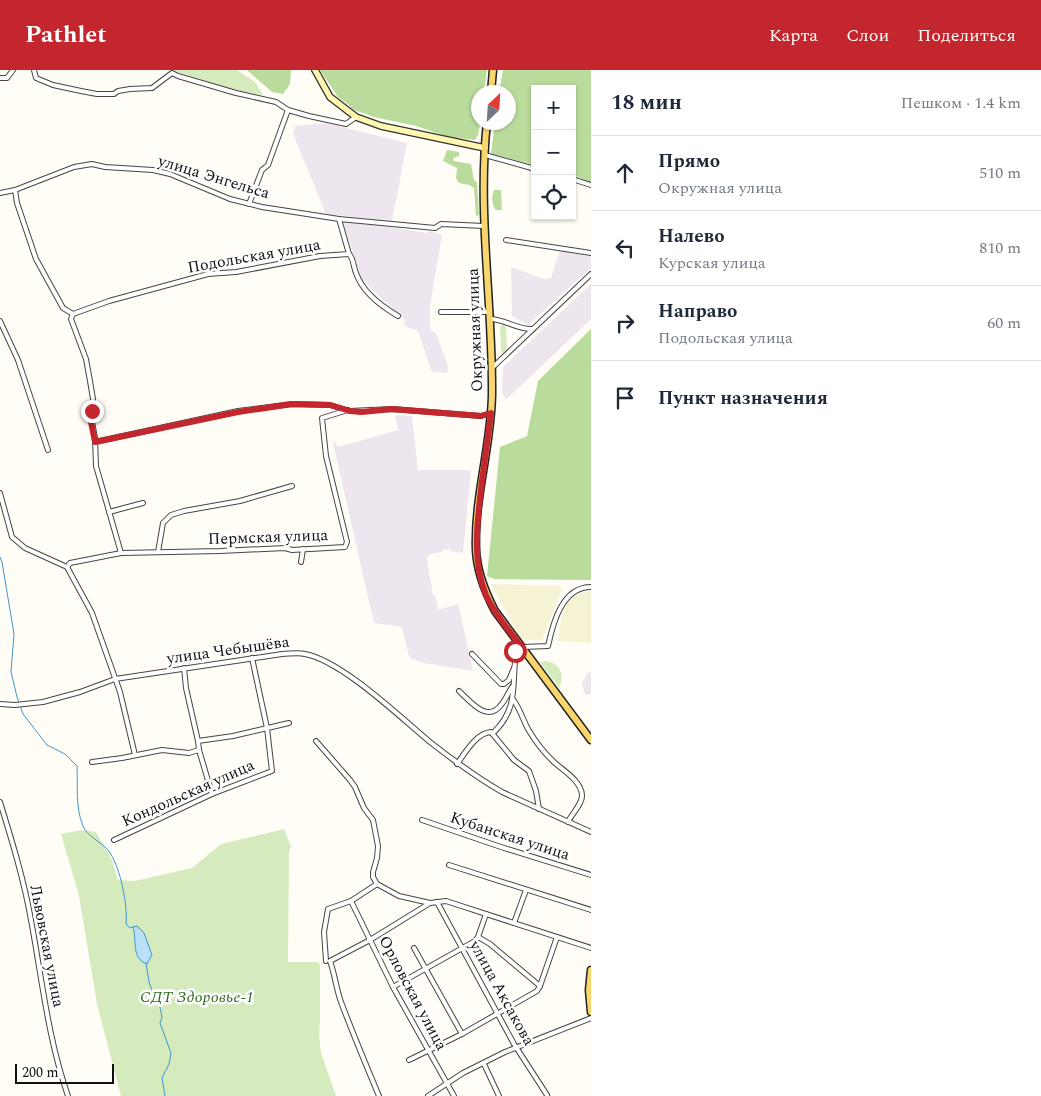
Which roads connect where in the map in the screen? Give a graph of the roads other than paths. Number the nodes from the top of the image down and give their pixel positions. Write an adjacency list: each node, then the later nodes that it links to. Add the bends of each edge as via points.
1 (13, 70): 7 (street, via 7,78)
2 (34, 70): 6 (street, via 36,78 52,85 97,94 152,88)
3 (166, 70): 6 (street)
4 (315, 70): 10 (street, via 330,97)
5 (493, 70): 8 (main road)
6 (172, 73): 9 (street, via 276,102)
7 (0, 78)
8 (492, 85)
9 (288, 110): 10 (street, via 346,124); 18 (street, via 268,165 262,170)
10 (356, 117): 12 (street)
11 (487, 130): 12 (main road, Окружная улица)
12 (485, 152): 13 (street, via 493,158); 20 (main road, Окружная улица)
13 (531, 168)
14 (576, 181): 15 (street)
15 (591, 184)
16 (15, 190): 17 (street, улица Энгельса); 18 (street, улица Энгельса, via 74,167 92,164 170,174); 26 (street, via 36,259 63,308)
17 (0, 193)
18 (249, 204): 19 (street, улица Энгельса)
19 (340, 219): 20 (street, улица Энгельса, via 435,228 441,224); 23 (street, Подольская улица)
20 (484, 226): 28 (main road, Окружная улица)
21 (506, 240): 22 (street)
22 (591, 253)
23 (349, 254): 26 (street, Подольская улица, via 208,274 109,300); 27 (street, via 356,274 367,290 378,303)
24 (591, 274): 31 (street)
25 (441, 312): 28 (street)
26 (72, 314): 36 (street, via 90,381)
27 (398, 316)
28 (489, 316): 30 (street); 33 (main road, Окружная улица)
29 (0, 321): 37 (street, via 18,360)
30 (519, 328): 31 (street); 32 (street)
31 (533, 329): 32 (street)
32 (522, 340): 33 (street)
33 (492, 368): 35 (main road, Окружная улица)
34 (348, 410): 35 (street, via 392,409 481,416); 36 (street, via 330,405 292,404); 42 (street, Пермская улица, via 322,418 326,456 345,547)
35 (491, 413): 48 (main road, Окружная улица, via 476,534 478,564 486,595)
36 (95, 442): 41 (street, via 96,466)
37 (48, 450)
38 (292, 486): 43 (street, via 171,515 164,523)
39 (0, 493): 46 (street, via 12,537 25,548)
40 (143, 503): 41 (street)
41 (109, 512): 44 (street)
42 (303, 549): 43 (street, Пермская улица); 45 (street)
43 (158, 552): 44 (street, Пермская улица)
44 (120, 553): 46 (street, Пермская улица, via 70,563)
45 (301, 562)
46 (67, 567): 53 (street, via 92,613)
47 (591, 587): 48 (street, via 576,590 565,599 548,646)
48 (520, 645): 51 (street); 61 (main road, Окружная улица)
49 (472, 654): 51 (street, via 503,685)
50 (252, 658): 52 (street, улица Чебышёва); 59 (street); 67 (street, улица Чебышёва, via 304,653 318,658 354,680)
51 (514, 665): 54 (street)
52 (184, 668): 53 (street, улица Чебышёва); 62 (street)
53 (115, 679): 57 (street, улица Чебышёва, via 49,701); 65 (street)
54 (514, 685): 55 (street, via 502,704 489,713 480,710); 56 (street)
55 (459, 691)
56 (512, 698): 60 (street, via 508,712); 72 (street, via 532,736 582,793 581,801)
57 (0, 704)
58 (289, 723): 59 (street)
59 (267, 728): 62 (street); 68 (street, Кондольская улица, via 272,771)
60 (492, 733): 67 (street, via 487,732 472,743); 70 (street, via 514,760 529,771)
61 (591, 740)
62 (198, 741): 64 (street)
63 (316, 741): 77 (street, via 350,780 373,820 378,846 373,872)
64 (199, 750): 65 (street, via 181,754 162,750); 68 (street)
65 (135, 755): 66 (street)
66 (92, 762)
67 (457, 764): 70 (street, улица Чебышёва, via 502,792)
68 (212, 794): 74 (street, Кондольская улица)
69 (0, 802): 106 (street, Львовская улица, via 28,905 45,1003)
70 (539, 809): 72 (street, улица Чебышёва)
71 (422, 820): 76 (street, Кубанская улица)
72 (568, 822): 73 (street, улица Чебышёва)
73 (591, 832)
74 (114, 840)
75 (449, 865): 78 (street)
76 (591, 875)
77 (377, 884): 79 (street); 81 (street, via 399,896)
78 (526, 890): 82 (street); 84 (street)
79 (351, 901): 87 (street, Орловская улица); 91 (street, via 328,908 324,932)
80 (438, 902): 81 (street); 83 (street, via 452,902); 89 (street, улица Аксакова)
81 (430, 903): 87 (street)
82 (591, 910)
83 (486, 914): 84 (street); 85 (street)
84 (514, 923): 86 (street)
85 (478, 937): 89 (street); 94 (street)
86 (557, 937): 90 (street); 94 (street)
87 (370, 940): 91 (street); 95 (street, Орловская улица)
88 (414, 948): 92 (street)
89 (462, 948): 92 (street); 97 (street, улица Аксакова)
90 (591, 948)
91 (328, 961): 107 (street)
92 (425, 970): 95 (street); 99 (street)
93 (591, 970): 96 (main road)
94 (540, 986): 97 (street, via 534,993)
95 (393, 987): 101 (street, Орловская улица)
96 (591, 1012)
97 (497, 1013): 99 (street); 100 (street, улица Аксакова)
98 (591, 1018): 100 (street)
99 (462, 1034): 101 (street)
100 (517, 1048): 103 (street); 105 (street, улица Аксакова)
101 (429, 1051): 102 (street); 104 (street, Орловская улица)
102 (409, 1060)
103 (484, 1064): 104 (street); 110 (street)
104 (447, 1084): 108 (street); 109 (street, Орловская улица)
105 (547, 1095)
106 (68, 1096)
107 (378, 1096)
108 (428, 1096)
109 (454, 1096)
110 (499, 1096)

